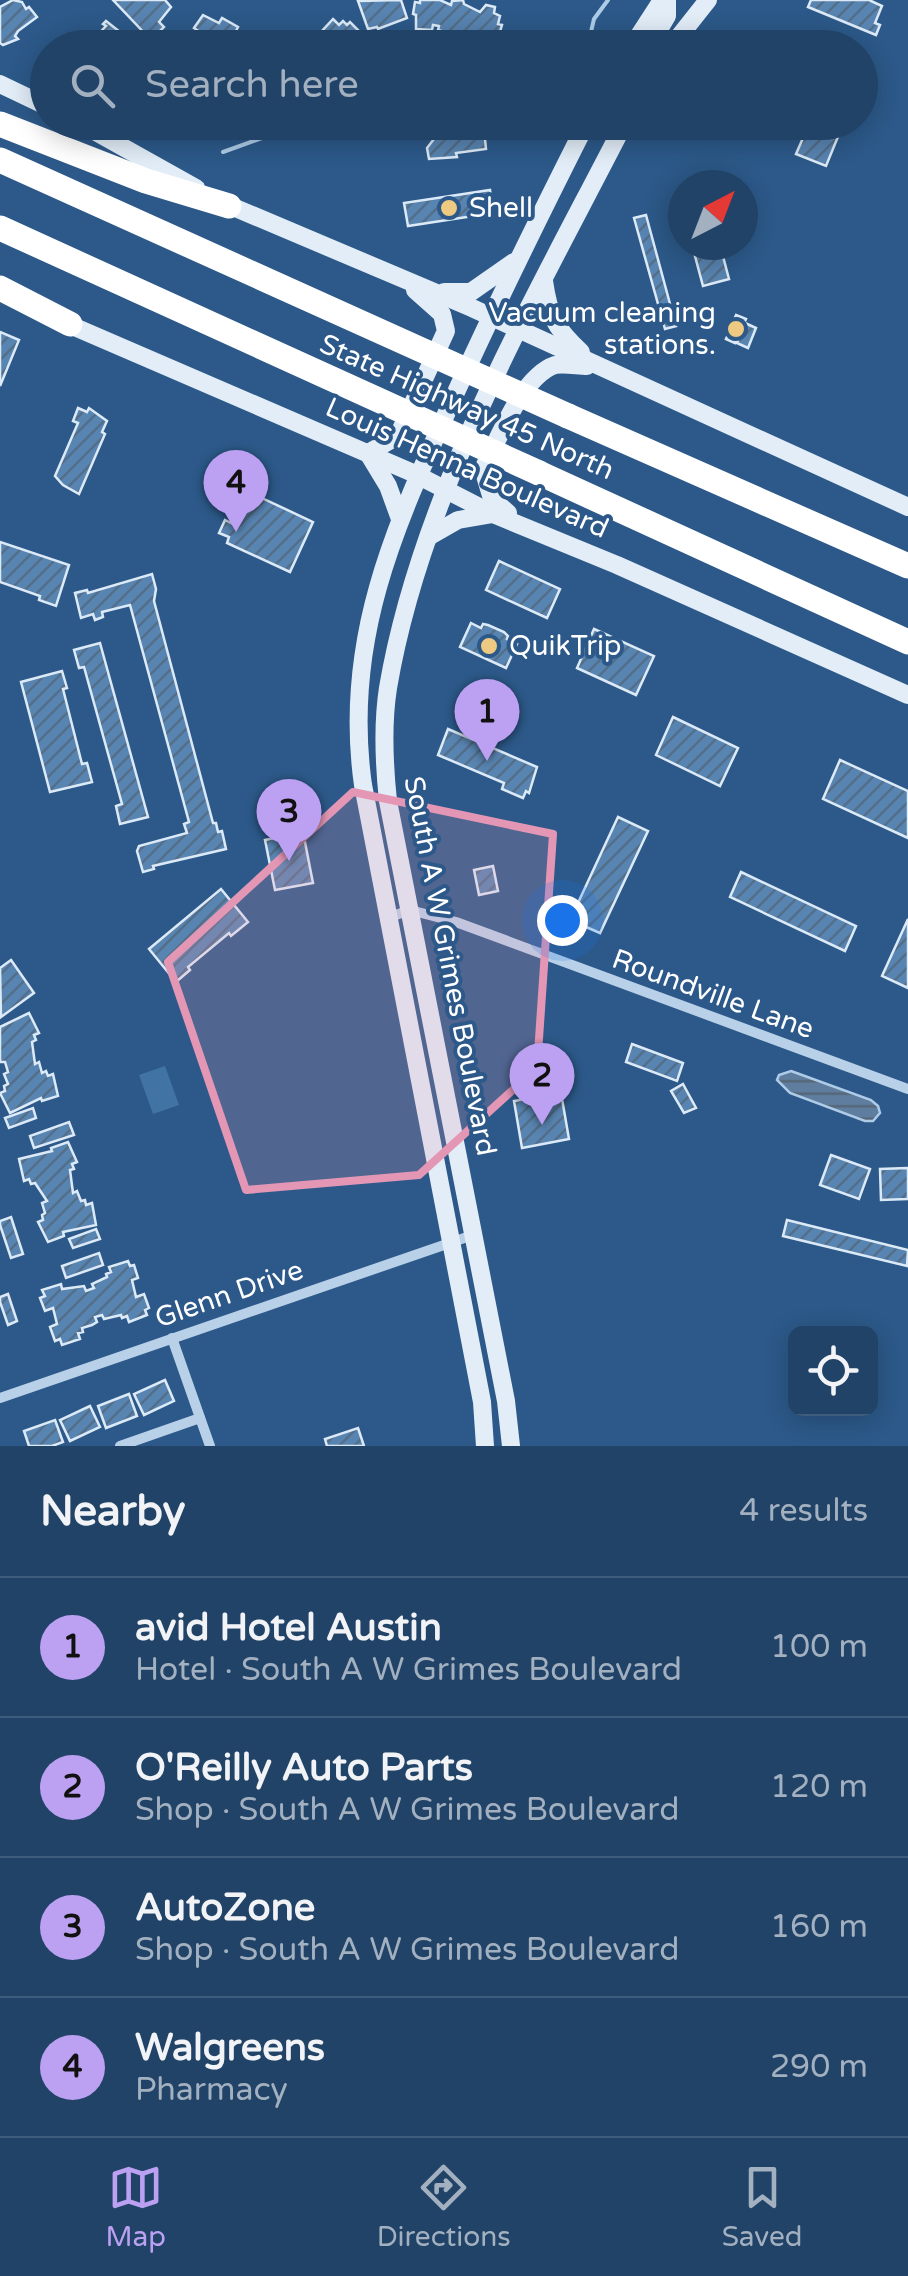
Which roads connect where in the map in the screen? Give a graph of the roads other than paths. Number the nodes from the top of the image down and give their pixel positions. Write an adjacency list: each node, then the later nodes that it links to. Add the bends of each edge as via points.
1 (664, 0): 3 (main road); 4 (main road, via 668,16)
2 (708, 0): 5 (main road)
3 (643, 30)
4 (659, 30)
5 (684, 30)
6 (0, 84): 7 (main road)
7 (30, 98)
8 (0, 124): 9 (highway)
9 (30, 136)
10 (40, 140): 15 (highway)
11 (110, 140): 15 (main road)
12 (578, 140): 17 (main road, South A W Grimes Boulevard)
13 (613, 140): 18 (main road, South A W Grimes Boulevard)
14 (0, 160): 35 (highway, State Highway 45 North, bridge)
15 (229, 206): 19 (main road)
16 (0, 228): 37 (highway, State Highway 45 North, bridge)
17 (518, 259): 21 (main road, via 471,292); 23 (main road, South A W Grimes Boulevard)
18 (544, 279): 25 (main road, South A W Grimes Boulevard); 26 (main road, via 558,331)
19 (404, 281): 21 (main road); 27 (main road, via 442,314 446,331 398,436)
20 (0, 288): 24 (highway)
21 (434, 292): 23 (main road)
22 (0, 299): 24 (main road, Louis Henna Boulevard)
23 (490, 318): 25 (main road); 28 (main road, South A W Grimes Boulevard)
24 (70, 324): 27 (main road, Louis Henna Boulevard)
25 (519, 330): 26 (main road); 29 (main road, South A W Grimes Boulevard)
26 (596, 366): 30 (main road); 33 (main road, via 556,365 528,386 483,469 492,499)
27 (368, 453): 28 (main road, Louis Henna Boulevard); 32 (main road)
28 (418, 475): 29 (main road, Louis Henna Boulevard); 32 (main road, South A W Grimes Boulevard)
29 (446, 490): 31 (main road, Louis Henna Boulevard); 34 (main road, South A W Grimes Boulevard)
30 (908, 507)
31 (494, 514): 33 (main road, Louis Henna Boulevard); 34 (main road, via 458,520)
32 (400, 520): 36 (main road, South A W Grimes Boulevard)
33 (524, 526): 39 (main road, Louis Henna Boulevard)
34 (430, 536): 38 (main road, South A W Grimes Boulevard)
35 (908, 566)
36 (376, 592): 38 (main road, via 382,610 372,658); 41 (main road, South A W Grimes Boulevard, via 356,724)
37 (908, 642)
38 (388, 690): 40 (main road, South A W Grimes Boulevard, via 385,769)
39 (908, 695)
40 (410, 910): 41 (street); 42 (street, Roundville Lane); 43 (main road, South A W Grimes Boulevard)
41 (390, 917): 44 (main road, South A W Grimes Boulevard)
42 (908, 1088)
43 (473, 1235): 44 (street, Glenn Drive); 51 (main road, South A W Grimes Boulevard)
44 (452, 1242): 45 (street, Glenn Drive); 50 (main road, South A W Grimes Boulevard)
45 (172, 1338): 46 (street, Glenn Drive); 47 (street)
46 (0, 1398)
47 (200, 1418): 48 (street); 49 (street)
48 (120, 1446)
49 (210, 1446)
50 (486, 1446)
51 (511, 1446)

